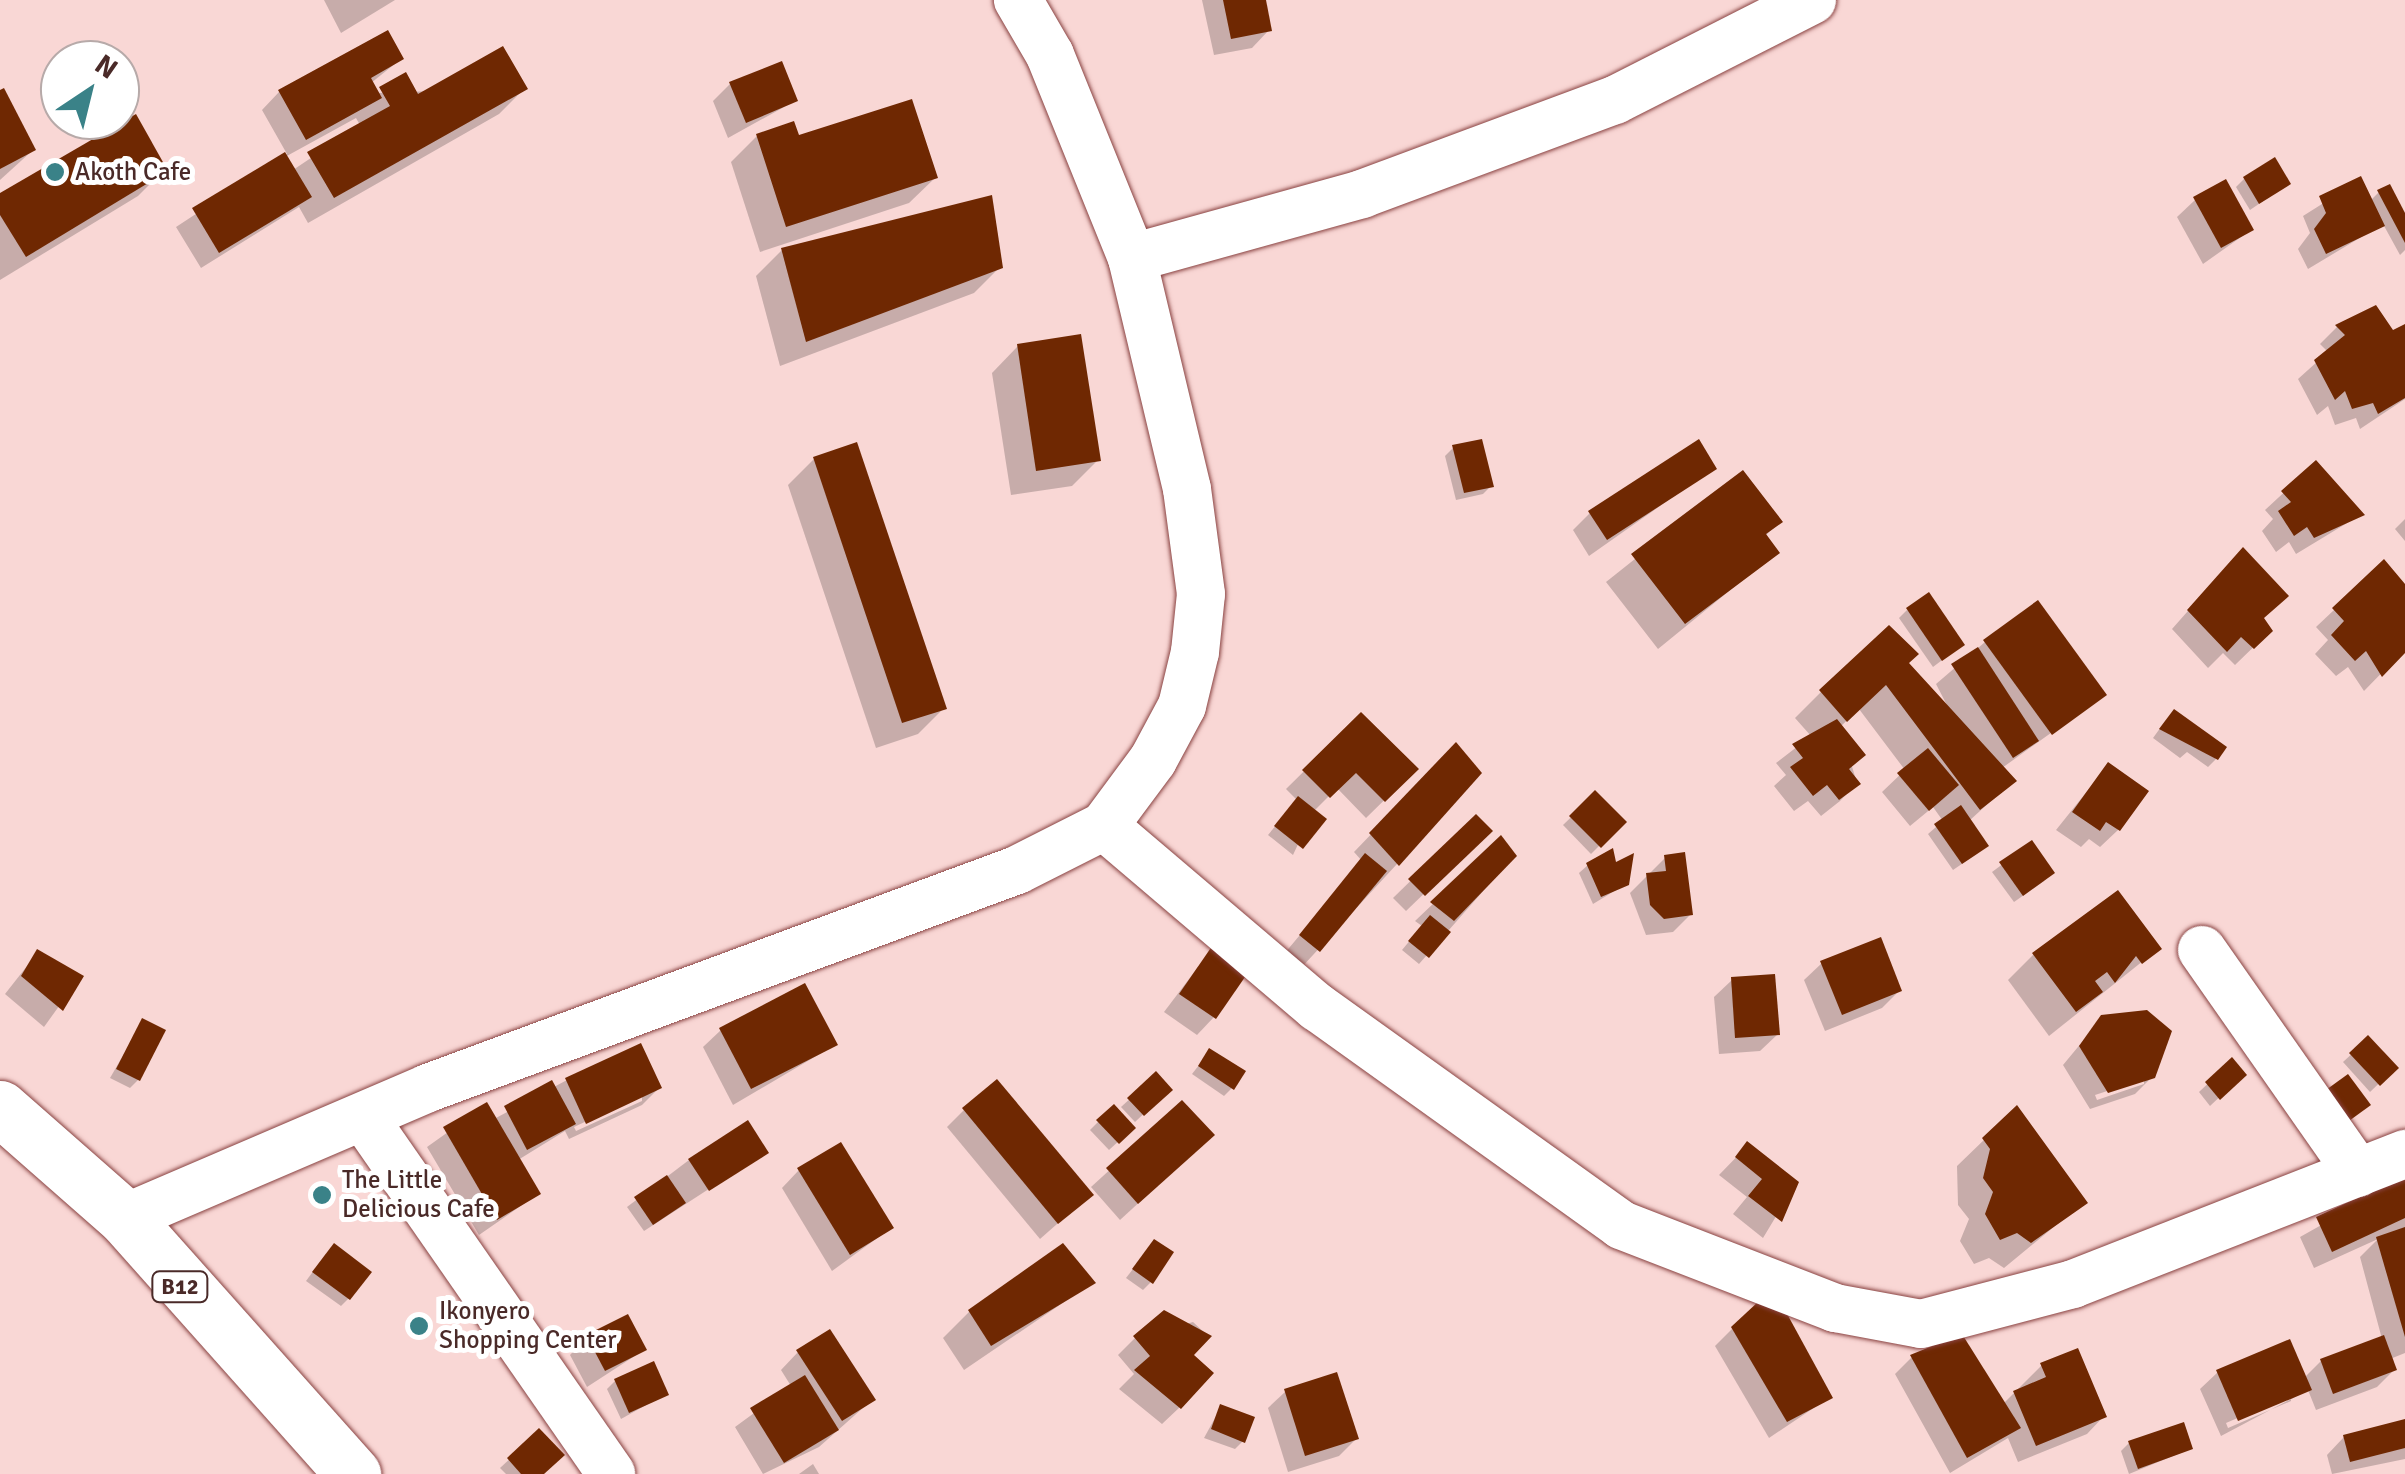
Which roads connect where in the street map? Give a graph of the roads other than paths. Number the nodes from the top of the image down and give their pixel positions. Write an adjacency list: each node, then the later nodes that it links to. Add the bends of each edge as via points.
1 (1018, 0): 3 (street, via 1050,56)
2 (1812, 0): 3 (street, via 1615,100 1362,194)
3 (1132, 258): 4 (street, via 1166,383 1200,594 1182,706)
4 (1104, 826): 7 (street, via 1017,870); 9 (street, via 1317,1007 1621,1225 1835,1308 1921,1324 2073,1284)
5 (2202, 950): 9 (street)
6 (0, 1108): 10 (highway, B12)
7 (364, 1118): 10 (street); 12 (street)
8 (2405, 1154): 9 (street)
9 (2358, 1173)
10 (125, 1218): 11 (highway, B12)
11 (353, 1474)
12 (611, 1474)

